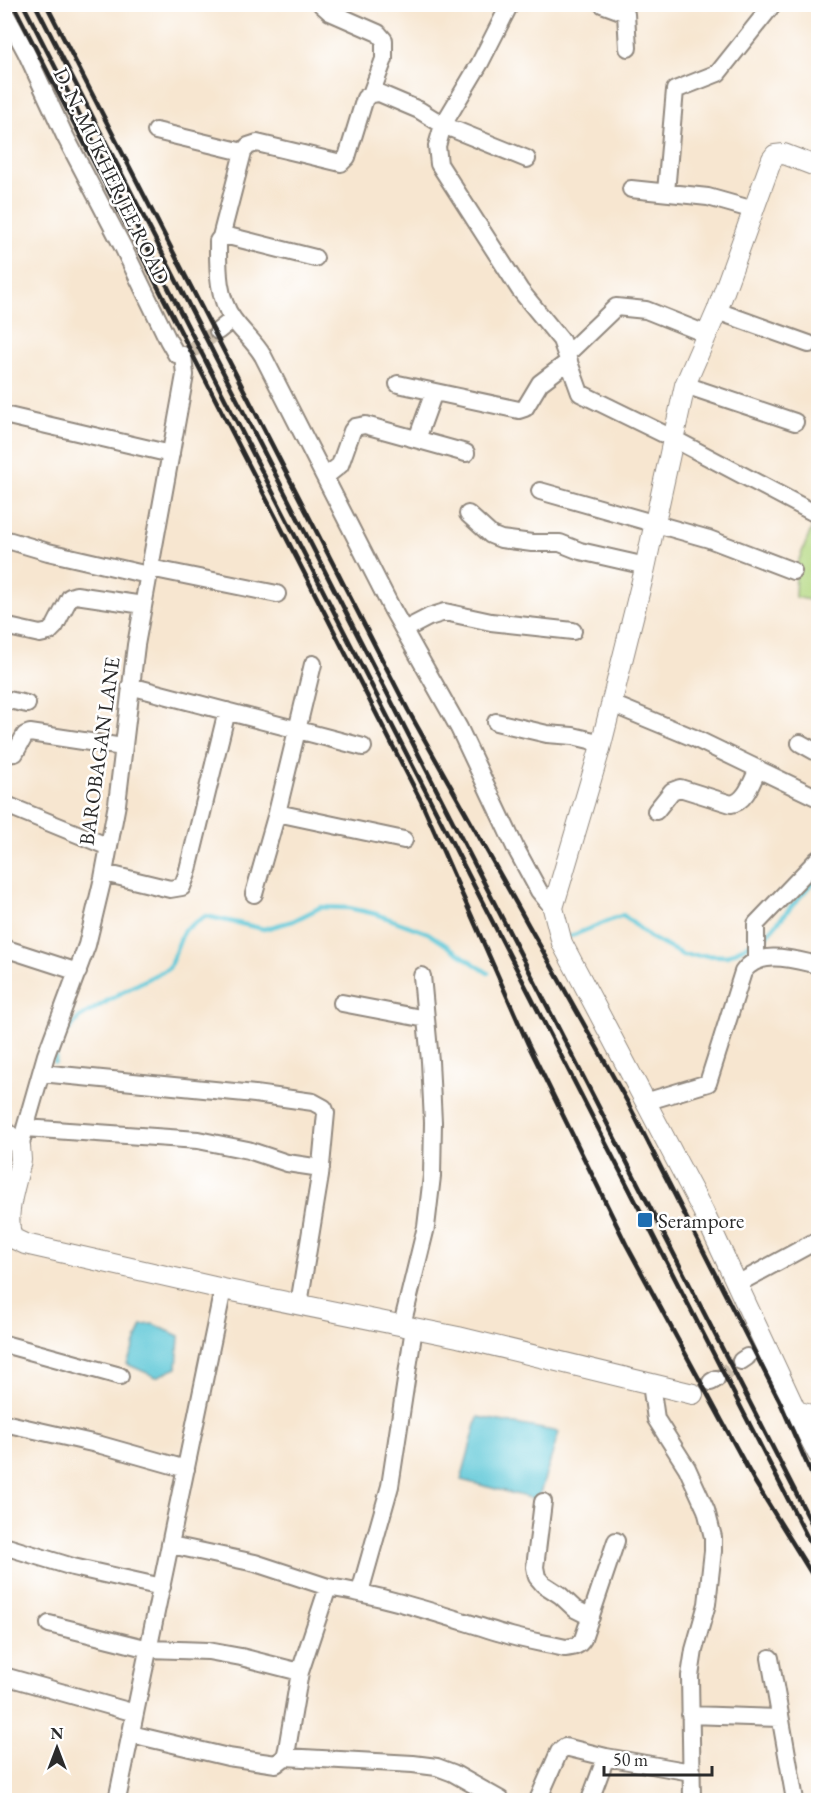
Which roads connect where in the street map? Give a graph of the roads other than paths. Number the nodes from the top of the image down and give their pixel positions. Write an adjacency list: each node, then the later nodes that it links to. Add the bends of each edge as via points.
1 (321, 4): 7 (street, via 330,12 378,33 384,40 384,59)
2 (510, 4): 8 (street)
3 (602, 4): 6 (street, via 626,14)
4 (773, 4): 14 (street, via 718,73 675,90)
5 (4, 11): 23 (street, D. N. MUKHERJEE ROAD, via 168,340 176,354)
6 (628, 48)
7 (371, 94): 8 (street, via 379,93 419,110); 10 (street, via 365,98 347,157 341,163 257,143)
8 (443, 125): 11 (street); 24 (street, via 437,146 439,164 520,290 561,340)
9 (156, 131): 10 (street)
10 (243, 152): 16 (street)
11 (527, 159)
12 (819, 167): 15 (street, via 784,154 775,155)
13 (631, 189): 14 (street)
14 (666, 192): 15 (street, via 708,197)
15 (754, 210): 18 (street)
16 (221, 237): 17 (street); 19 (street, via 219,282)
17 (315, 258)
18 (717, 311): 21 (street); 22 (street)
19 (233, 320): 20 (street); 34 (street, via 255,344)
20 (218, 331)
21 (706, 334): 24 (street, via 646,310 621,306 612,309); 26 (street)
22 (809, 344)
23 (185, 354): 33 (street, BAROBAGAN LANE, via 186,375)
24 (568, 358): 27 (street, via 540,383 522,410); 31 (street, via 582,394)
25 (398, 384): 27 (street)
26 (685, 385): 29 (street); 31 (street)
27 (434, 392): 30 (street)
28 (4, 415): 33 (street)
29 (795, 422)
30 (417, 439): 32 (street); 34 (street, via 369,425 359,426 352,431 340,465)
31 (675, 439): 37 (street); 38 (street)
32 (466, 453)
33 (171, 454): 41 (street, BAROBAGAN LANE)
34 (325, 477): 46 (street)
35 (540, 491): 38 (street)
36 (468, 514): 40 (street, via 501,540 560,543)
37 (819, 515)
38 (656, 525): 40 (street); 42 (street, via 709,538)
39 (4, 539): 41 (street)
40 (646, 566): 52 (street)
41 (149, 572): 43 (street); 44 (street, BAROBAGAN LANE)
42 (793, 572)
43 (277, 594)
44 (143, 605): 45 (street, via 76,595 70,597 49,632 40,634); 49 (street, BAROBAGAN LANE)
45 (4, 626)
46 (404, 630): 47 (street, via 444,612 491,622); 72 (street, via 459,728 515,847)
47 (573, 631)
48 (313, 664): 55 (street)
49 (130, 686): 53 (street); 58 (street, BAROBAGAN LANE)
50 (4, 699): 51 (street)
51 (27, 704)
52 (612, 704): 57 (street); 62 (street)
53 (227, 711): 55 (street); 70 (street, via 182,887 170,889)
54 (496, 722): 57 (street)
55 (297, 730): 59 (street); 66 (street)
56 (800, 742): 60 (street)
57 (602, 743): 72 (street)
58 (123, 747): 61 (street, via 30,733 15,753); 68 (street, BAROBAGAN LANE)
59 (363, 747)
60 (819, 753)
61 (4, 754)
62 (758, 769): 63 (street); 65 (street, via 736,803 680,788 672,791)
63 (819, 798)
64 (4, 804): 68 (street)
65 (656, 811)
66 (277, 813): 67 (street); 71 (street)
67 (404, 840)
68 (109, 847): 70 (street, BAROBAGAN LANE)
69 (819, 860): 74 (street, via 756,924)
70 (104, 873): 76 (street, BAROBAGAN LANE)
71 (254, 894)
72 (553, 908): 81 (street, via 562,942)
73 (4, 948): 76 (street)
74 (756, 961): 75 (street, via 776,958); 81 (street, via 743,972 708,1083)
75 (819, 965)
76 (78, 972): 80 (street, BAROBAGAN LANE)
77 (422, 976): 79 (street)
78 (342, 1003): 79 (street)
79 (426, 1019): 90 (street, via 433,1122 430,1205)
80 (41, 1073): 83 (street, BAROBAGAN LANE); 84 (street, via 320,1104 326,1113)
81 (645, 1102): 87 (street)
82 (4, 1131): 83 (street)
83 (23, 1137): 84 (street, via 198,1140); 85 (street)
84 (321, 1168): 89 (street)
85 (8, 1237): 88 (street)
86 (819, 1240): 87 (street)
87 (737, 1284): 95 (street)
88 (223, 1289): 89 (street); 99 (street)
89 (299, 1304): 90 (street)
90 (408, 1327): 93 (street); 106 (street, via 390,1486)
91 (4, 1344): 92 (street)
92 (120, 1376)
93 (651, 1384): 94 (street); 114 (street, via 656,1419 687,1468 713,1537 707,1604 691,1670)
94 (694, 1394)
95 (796, 1411): 96 (street); 98 (street)
96 (819, 1417)
97 (4, 1423): 99 (street)
98 (819, 1454)
99 (186, 1469): 102 (street)
100 (543, 1502): 107 (street, via 537,1577 567,1603)
101 (616, 1540): 107 (street)
102 (171, 1545): 104 (street); 105 (street, via 255,1563)
103 (4, 1546): 104 (street)
104 (162, 1587): 109 (street)
105 (328, 1587): 106 (street); 111 (street)
106 (360, 1592): 107 (street, via 566,1648 579,1645 584,1639)
107 (591, 1617)
108 (49, 1624): 109 (street)
109 (149, 1649): 111 (street, via 208,1651); 113 (street)
110 (770, 1658): 115 (street)
111 (300, 1672): 117 (street)
112 (4, 1676): 113 (street)
113 (135, 1713): 116 (street)
114 (690, 1715): 115 (street); 119 (street)
115 (780, 1719): 125 (street)
116 (131, 1734): 117 (street, via 210,1754 272,1764); 120 (street)
117 (285, 1757): 121 (street, via 437,1767)
118 (606, 1757): 119 (street); 122 (street, via 570,1747 561,1749); 123 (street)
119 (691, 1773): 124 (street)
120 (120, 1800)
121 (501, 1800)
122 (538, 1800)
123 (590, 1800)
124 (692, 1800)
125 (795, 1800)

